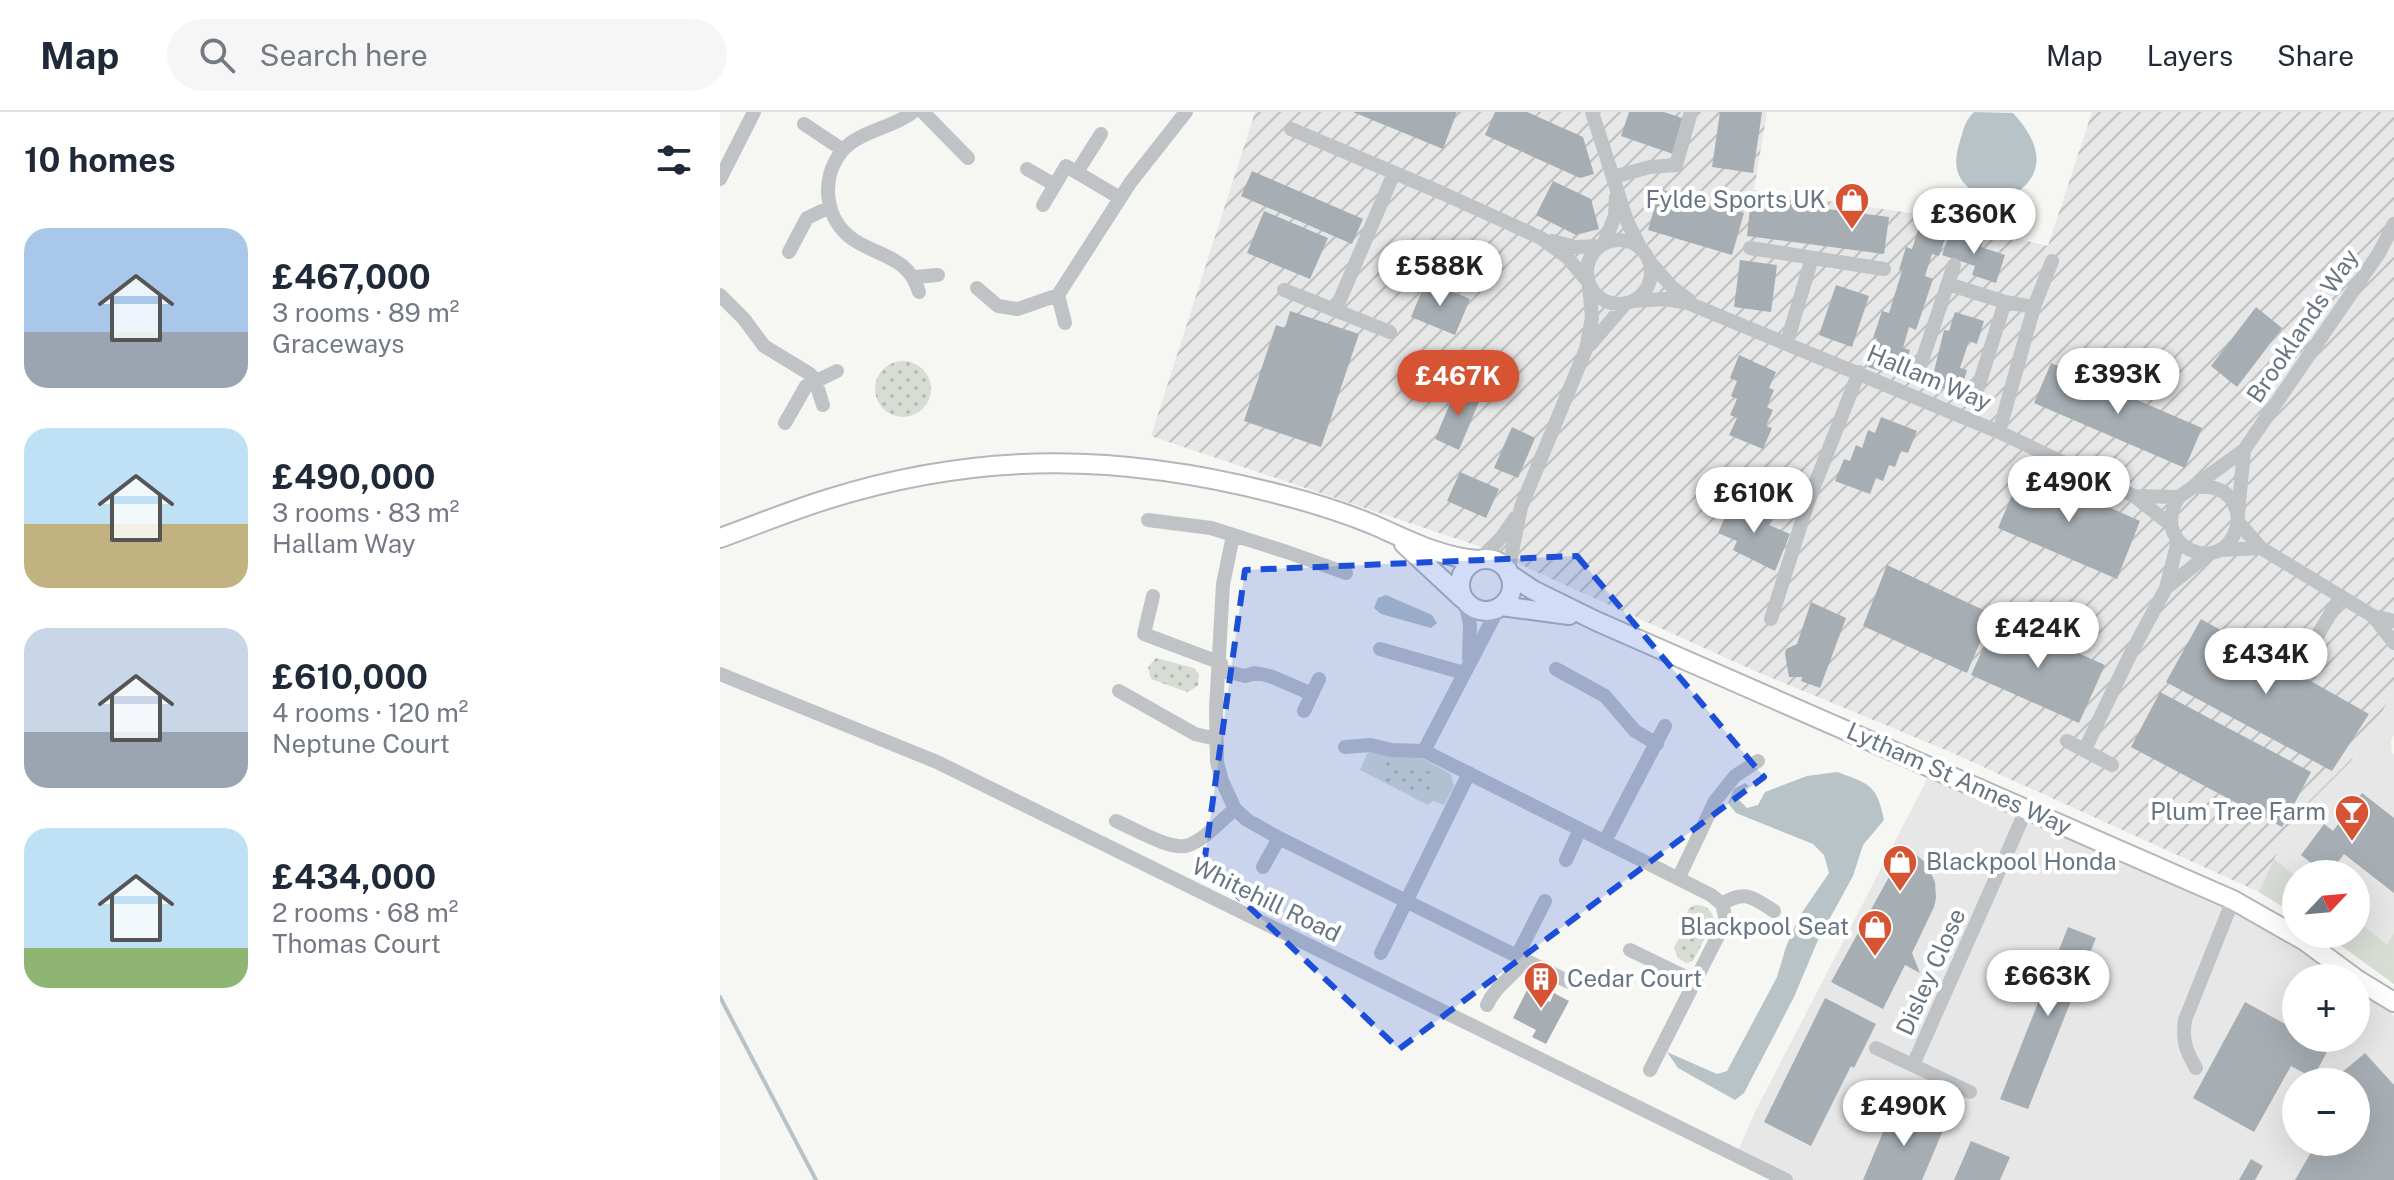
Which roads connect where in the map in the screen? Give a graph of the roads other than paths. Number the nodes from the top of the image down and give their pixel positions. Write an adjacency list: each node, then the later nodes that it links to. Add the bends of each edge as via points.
1 (754, 112): 16 (street)
2 (913, 112): 10 (street)
3 (923, 112): 11 (street)
4 (1186, 112): 18 (street)
5 (1592, 112): 15 (street, Hallam Way)
6 (1691, 112): 15 (street, via 1676,165)
7 (804, 124): 10 (street)
8 (1291, 129): 14 (street)
9 (1101, 134): 13 (street)
10 (843, 150): 20 (street, via 831,171)
11 (968, 158)
12 (1027, 169): 17 (street)
13 (1077, 172): 17 (street, via 1066,166); 18 (street)
14 (1394, 173): 22 (street); 44 (street)
15 (1613, 177): 23 (street, via 1615,216); 26 (street, Hallam Way)
16 (720, 179)
17 (1055, 185): 19 (street)
18 (1120, 198): 39 (street)
19 (1043, 205)
20 (830, 207): 25 (street, via 807,218); 32 (street, via 851,239 891,257)
21 (2394, 224): 57 (street, Brooklands Way)
22 (1541, 238): 23 (street, via 1575,247); 33 (street, via 1567,257)
23 (1602, 244): 26 (street, via 1624,240); 33 (street, via 1589,259)
24 (1750, 248): 27 (street)
25 (789, 252)
26 (1645, 255): 40 (street, via 1651,268 1649,284); 43 (street, Hallam Way, via 1672,287)
27 (1812, 258): 30 (street); 47 (street)
28 (2052, 261): 42 (street)
29 (1954, 265): 34 (street)
30 (1884, 269)
31 (938, 275): 32 (street)
32 (915, 277): 37 (street)
33 (1589, 284): 40 (street, via 1609,303); 48 (street, via 1592,318)
34 (1948, 284): 41 (street); 51 (street)
35 (977, 288): 39 (street, via 998,306 1018,309)
36 (1284, 290): 44 (street)
37 (919, 292)
38 (720, 295): 52 (street, via 764,346)
39 (1058, 295): 45 (street)
40 (1629, 302): 43 (street, Hallam Way, via 1666,299); 48 (street)
41 (2005, 302): 42 (street); 53 (street)
42 (2034, 307): 56 (street)
43 (1703, 308): 47 (street, Hallam Way)
44 (1336, 309): 46 (street)
45 (1065, 323)
46 (1390, 332)
47 (1787, 342): 50 (street, Hallam Way)
48 (1586, 349): 61 (street)
49 (837, 371): 52 (street)
50 (1859, 372): 56 (street, Hallam Way); 80 (street, via 1808,502)
51 (1917, 376)
52 (815, 380): 54 (street); 55 (street, via 801,392)
53 (1976, 394)
54 (823, 405)
55 (785, 423)
56 (1999, 432): 59 (street, Hallam Way)
57 (2244, 450): 58 (street, Brooklands Way); 62 (street, Brooklands Way)
58 (2197, 487): 60 (street); 62 (street, via 2227,495)
59 (2134, 496): 60 (street, Hallam Way); 64 (street, Hallam Way)
60 (2179, 497): 64 (street)
61 (1521, 507): 71 (street, via 1502,537); 73 (street)
62 (2238, 518): 69 (street); 70 (street, via 2235,535)
63 (1148, 520): 66 (street)
64 (2171, 525): 68 (street)
65 (1390, 533): 67 (main road, via 1285,496 1204,476 1090,462 1027,462 900,480); 71 (main road, via 1442,554); 77 (main road)
66 (1233, 536): 72 (street); 86 (street, via 1223,584)
67 (720, 538)
68 (2178, 541): 70 (street, via 2197,553); 74 (street)
69 (2261, 548): 70 (street); 76 (street)
70 (2215, 552): 74 (street)
71 (1478, 560): 73 (main road, via 1495,561); 77 (main road, via 1461,575)
72 (1346, 573)
73 (1509, 573): 78 (main road, via 1511,593); 81 (main road, Lytham St Annes Way)
74 (2166, 588): 99 (street)
75 (1153, 596): 86 (street, via 1144,634)
76 (2341, 596): 79 (street); 85 (street)
77 (1464, 599): 78 (main road, via 1482,611); 88 (street, via 1471,637)
78 (1500, 607): 81 (main road, Lytham St Annes Way); 88 (street)
79 (2373, 616): 82 (street); 83 (street)
80 (1771, 619)
81 (1596, 621): 104 (main road, Lytham St Annes Way)
82 (2394, 621)
83 (2394, 643)
84 (1380, 649): 88 (street)
85 (2301, 663)
86 (1220, 667): 92 (street, via 1245,676 1270,676); 95 (street)
87 (1556, 669): 97 (street, via 1605,696 1635,731)
88 (1465, 670): 100 (street)
89 (720, 674): 134 (street, Whitehill Road, via 937,762)
90 (1319, 679): 92 (street)
91 (1119, 691): 95 (street, via 1195,734)
92 (1312, 694): 93 (street)
93 (1304, 711)
94 (1665, 726): 97 (street)
95 (1216, 739): 105 (street, via 1222,781)
96 (2067, 741): 99 (street)
97 (1657, 744): 109 (street)
98 (1345, 747): 100 (street)
99 (2085, 749): 102 (street)
100 (1424, 751): 103 (street)
101 (1758, 761): 112 (street, via 1735,776 1715,801)
102 (2112, 765)
103 (1469, 773): 107 (street); 113 (street)
104 (2027, 808): 114 (main road, Lytham St Annes Way); 130 (street, Disley Close)
105 (1235, 809): 106 (street, via 1188,846 1174,847); 108 (street)
106 (1116, 821)
107 (1580, 829): 109 (street); 110 (street)
108 (1279, 838): 111 (street); 113 (street)
109 (1605, 841): 112 (street)
110 (1566, 860)
111 (1263, 867)
112 (1679, 877): 116 (street)
113 (1408, 900): 119 (street); 120 (street)
114 (2233, 900): 121 (main road, Lytham St Annes Way); 131 (street, via 2185,1020 2184,1047)
115 (1545, 901): 120 (street)
116 (1722, 904): 117 (street, via 1747,896); 122 (street, via 1726,920)
117 (1774, 911)
118 (1630, 950): 122 (street)
119 (1381, 953)
120 (1521, 958): 123 (street); 127 (street, via 1512,978)
121 (2336, 964)
122 (1694, 981): 132 (street)
123 (1569, 982)
124 (2370, 988): 126 (main road, Lytham St Annes Way)
125 (2370, 992): 128 (main road, Lytham St Annes Way)
126 (2394, 1002)
127 (1487, 1005)
128 (2394, 1016)
129 (1876, 1048): 130 (street, Disley Close)
130 (1913, 1065): 133 (street, Disley Close)
131 (2196, 1068)
132 (1650, 1070)
133 (1970, 1092)
134 (1786, 1180)

